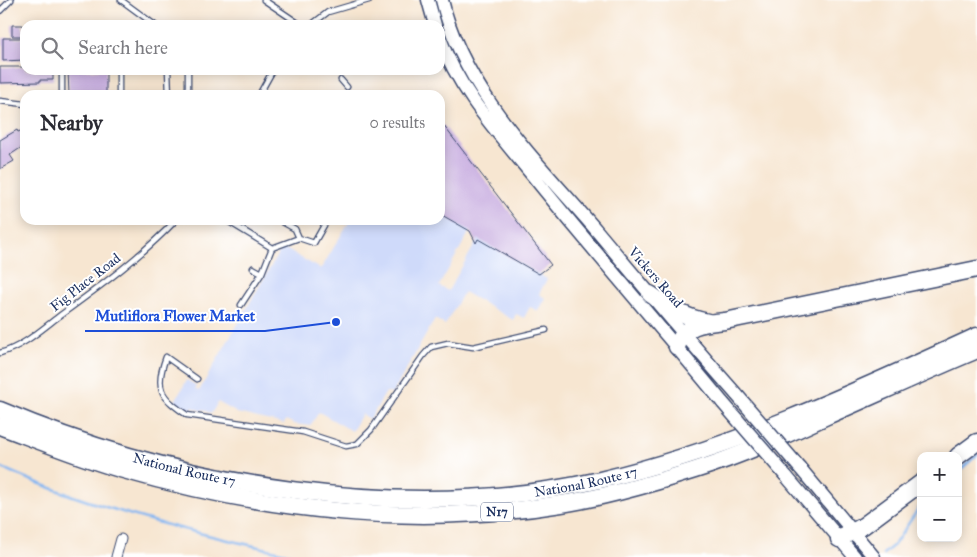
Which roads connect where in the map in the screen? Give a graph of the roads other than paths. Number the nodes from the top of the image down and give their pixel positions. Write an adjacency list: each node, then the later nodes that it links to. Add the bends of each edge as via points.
1 (11, 0): 7 (lane)
2 (121, 0): 8 (lane)
3 (264, 0): 9 (lane)
4 (369, 0): 10 (lane, via 328,12)
5 (428, 0): 11 (main road)
6 (442, 0): 36 (main road, Vickers Road, via 456,45 508,127)
7 (0, 11)
8 (148, 20)
9 (294, 20)
10 (318, 20)
11 (434, 20)
12 (445, 49): 41 (main road, Vickers Road, via 458,77 499,135 614,276)
13 (62, 75): 20 (lane)
14 (119, 75): 21 (lane)
15 (168, 75): 22 (lane)
16 (188, 75): 23 (lane)
17 (270, 75): 24 (lane)
18 (341, 80): 19 (lane)
19 (347, 87)
20 (62, 90)
21 (119, 90)
22 (169, 90)
23 (188, 90)
24 (262, 90)
25 (0, 101): 26 (lane)
26 (20, 103)
27 (171, 225): 43 (lane, Fig Place Road, via 99,288 27,340)
28 (234, 225): 32 (lane)
29 (288, 225): 31 (lane, via 295,229)
30 (324, 225): 31 (lane, via 314,243)
31 (299, 238): 32 (lane)
32 (272, 248): 35 (lane)
33 (253, 268): 35 (lane)
34 (977, 269): 38 (highway)
35 (262, 273): 37 (lane)
36 (650, 294): 38 (highway, via 681,314); 41 (main road, Vickers Road)
37 (241, 305)
38 (709, 322): 41 (highway, via 691,327)
39 (546, 330): 44 (lane, via 473,347 448,343 431,347 371,430 358,444 346,446 303,432 186,415 161,392 166,358)
40 (977, 336): 45 (highway, National Route 17 / N17, via 824,405 676,460 601,479 483,496 362,496 257,485 146,461 58,433)
41 (681, 340): 50 (main road, Vickers Road, bridge, via 723,402 786,476); 50 (main road, Vickers Road, bridge, via 737,395 800,468)
42 (977, 350): 46 (highway, N17, via 762,445 697,469 600,496 508,511 374,514 218,493 121,469)
43 (0, 353)
44 (197, 379)
45 (0, 410)
46 (0, 426)
47 (977, 442): 48 (highway)
48 (962, 453)
49 (917, 486): 50 (highway, via 863,526)
50 (845, 535): 53 (main road, Vickers Road); 54 (main road, Vickers Road)
51 (121, 539): 52 (street)
52 (116, 557)
53 (854, 557)
54 (874, 557)

